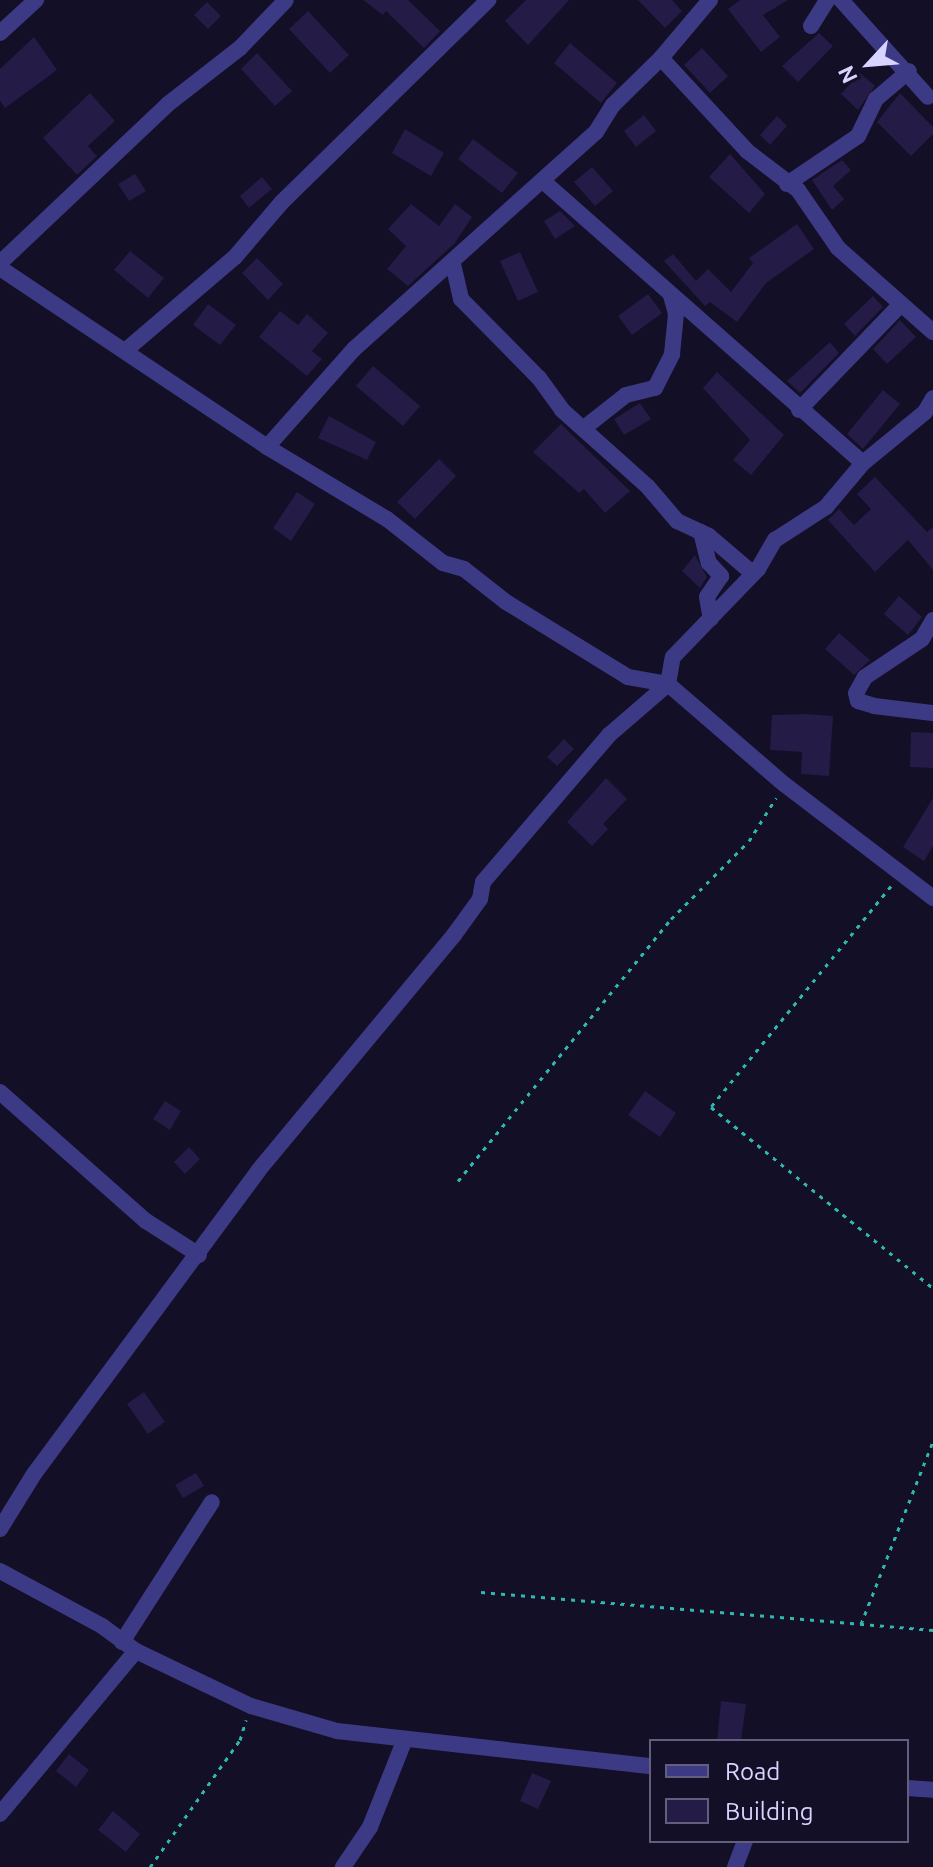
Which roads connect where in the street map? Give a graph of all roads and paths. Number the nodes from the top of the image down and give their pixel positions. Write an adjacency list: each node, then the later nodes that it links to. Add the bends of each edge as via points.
1 (36, 0): 8 (street)
2 (286, 0): 15 (street, via 240,48 168,104)
3 (488, 0): 19 (street, via 282,202 235,257)
4 (710, 0): 9 (street)
5 (827, 0): 7 (street)
6 (841, 0): 10 (street)
7 (811, 26)
8 (0, 33)
9 (661, 58): 12 (street, via 613,105 596,132 561,158); 13 (street, via 747,151)
10 (909, 71): 11 (street); 13 (street, via 867,111 858,136)
11 (928, 97)
12 (544, 182): 14 (street, via 463,249); 16 (street)
13 (787, 184): 17 (street, via 806,200 838,248)
14 (453, 264): 22 (street, via 461,299); 23 (street, via 354,349)
15 (0, 266): 19 (street)
16 (671, 295): 21 (street); 22 (street, via 676,314 672,354 655,388 626,395)
17 (901, 304): 18 (street); 21 (street)
18 (933, 332)
19 (126, 350): 23 (street)
20 (933, 398): 24 (street, via 925,412)
21 (799, 410): 24 (street)
22 (584, 428): 25 (street, via 677,521)
23 (267, 447): 30 (street, via 628,677)
24 (863, 463): 26 (street, via 826,507 775,540)
25 (701, 532): 26 (street, via 750,571); 27 (street, via 709,563 721,576 707,597)
26 (758, 569): 27 (street)
27 (711, 619): 30 (street, via 673,657)
28 (929, 626): 29 (street); 31 (street, via 865,677 856,693 858,701 874,706)
29 (933, 651)
30 (668, 684): 32 (street); 37 (street, via 609,735 483,882 480,899 454,935 258,1171)
31 (933, 713)
32 (784, 784): 33 (street); 36 (path, via 749,841 671,919)
33 (901, 874): 34 (street); 38 (path, via 711,1107)
34 (933, 898)
35 (0, 1092): 37 (street, via 146,1221)
36 (458, 1181)
37 (199, 1255): 41 (street, via 34,1474)
38 (933, 1288)
39 (933, 1441): 44 (path)
40 (212, 1502): 46 (street)
41 (0, 1529)
42 (0, 1571): 46 (street)
43 (481, 1592): 44 (path)
44 (861, 1624): 45 (path)
45 (933, 1630)
46 (129, 1646): 47 (street); 52 (street)
47 (247, 1704): 48 (street, via 337,1731); 54 (path, via 240,1740)
48 (405, 1739): 49 (street); 55 (street, via 370,1827)
49 (649, 1766)
50 (909, 1788): 51 (street)
51 (933, 1790)
52 (0, 1814)
53 (744, 1843): 56 (street)
54 (150, 1867)
55 (343, 1867)
56 (735, 1867)

